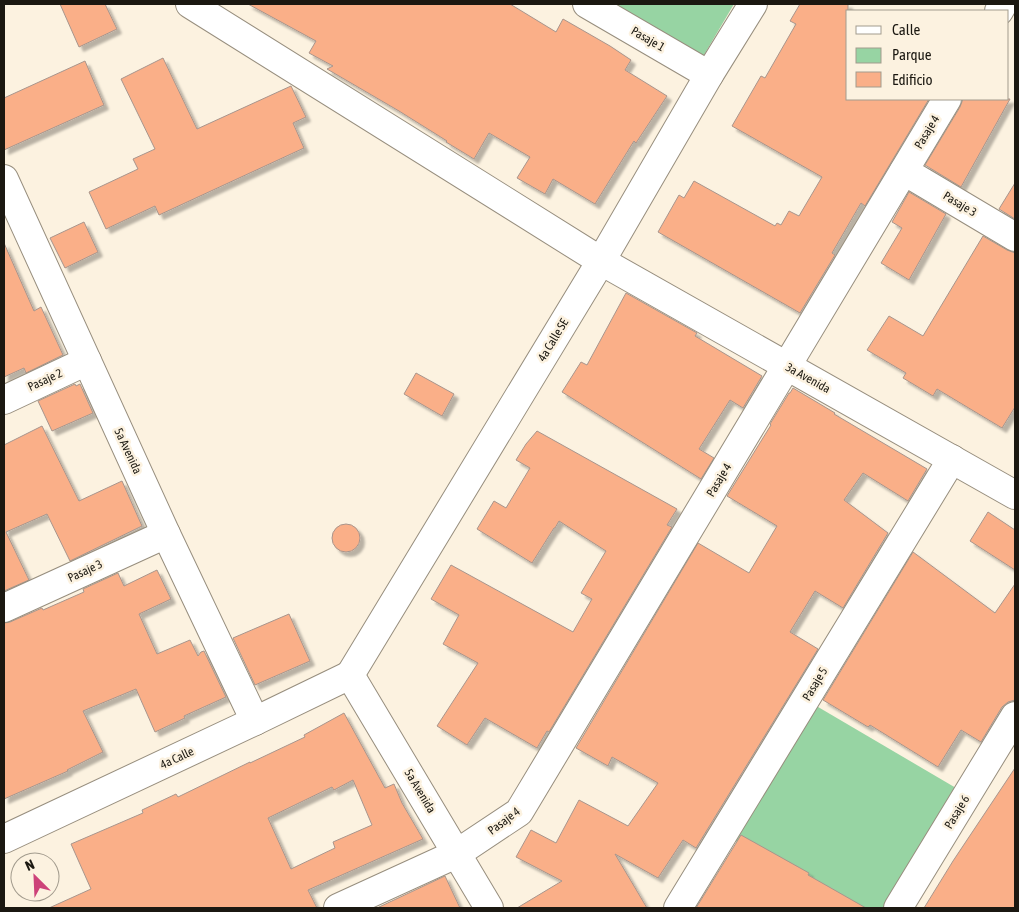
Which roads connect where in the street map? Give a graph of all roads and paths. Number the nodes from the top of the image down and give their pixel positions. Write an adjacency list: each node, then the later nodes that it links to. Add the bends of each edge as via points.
1 (190, 4): 9 (street, 3a Avenida)
2 (587, 4): 4 (street, Pasaje 1)
3 (753, 4): 4 (street, 4a Calle SE)
4 (709, 75): 9 (street, 4a Calle SE)
5 (946, 100): 6 (street, Pasaje 4)
6 (904, 170): 8 (street, Pasaje 3); 11 (street, Pasaje 4)
7 (5, 185): 10 (street, 5a Avenida)
8 (1015, 237)
9 (600, 261): 11 (street, 3a Avenida); 17 (street, 4a Calle SE)
10 (87, 361): 12 (street, Pasaje 2); 15 (street, 5a Avenida)
11 (787, 366): 13 (street, 3a Avenida); 21 (street, Pasaje 4, via 520,812)
12 (4, 400)
13 (952, 459): 14 (street, 3a Avenida); 24 (street, Pasaje 5)
14 (1015, 495)
15 (166, 534): 16 (street, Pasaje 3); 19 (street, 5a Avenida)
16 (4, 608)
17 (350, 675): 19 (street, 4a Calle); 21 (street, 5a Avenida)
18 (1015, 716): 25 (street, Pasaje 6)
19 (255, 721): 20 (street, 4a Calle)
20 (4, 838)
21 (464, 848): 22 (street, Pasaje 4); 23 (street, 5a Avenida)
22 (338, 908)
23 (489, 908)
24 (678, 908)
25 (898, 908)

